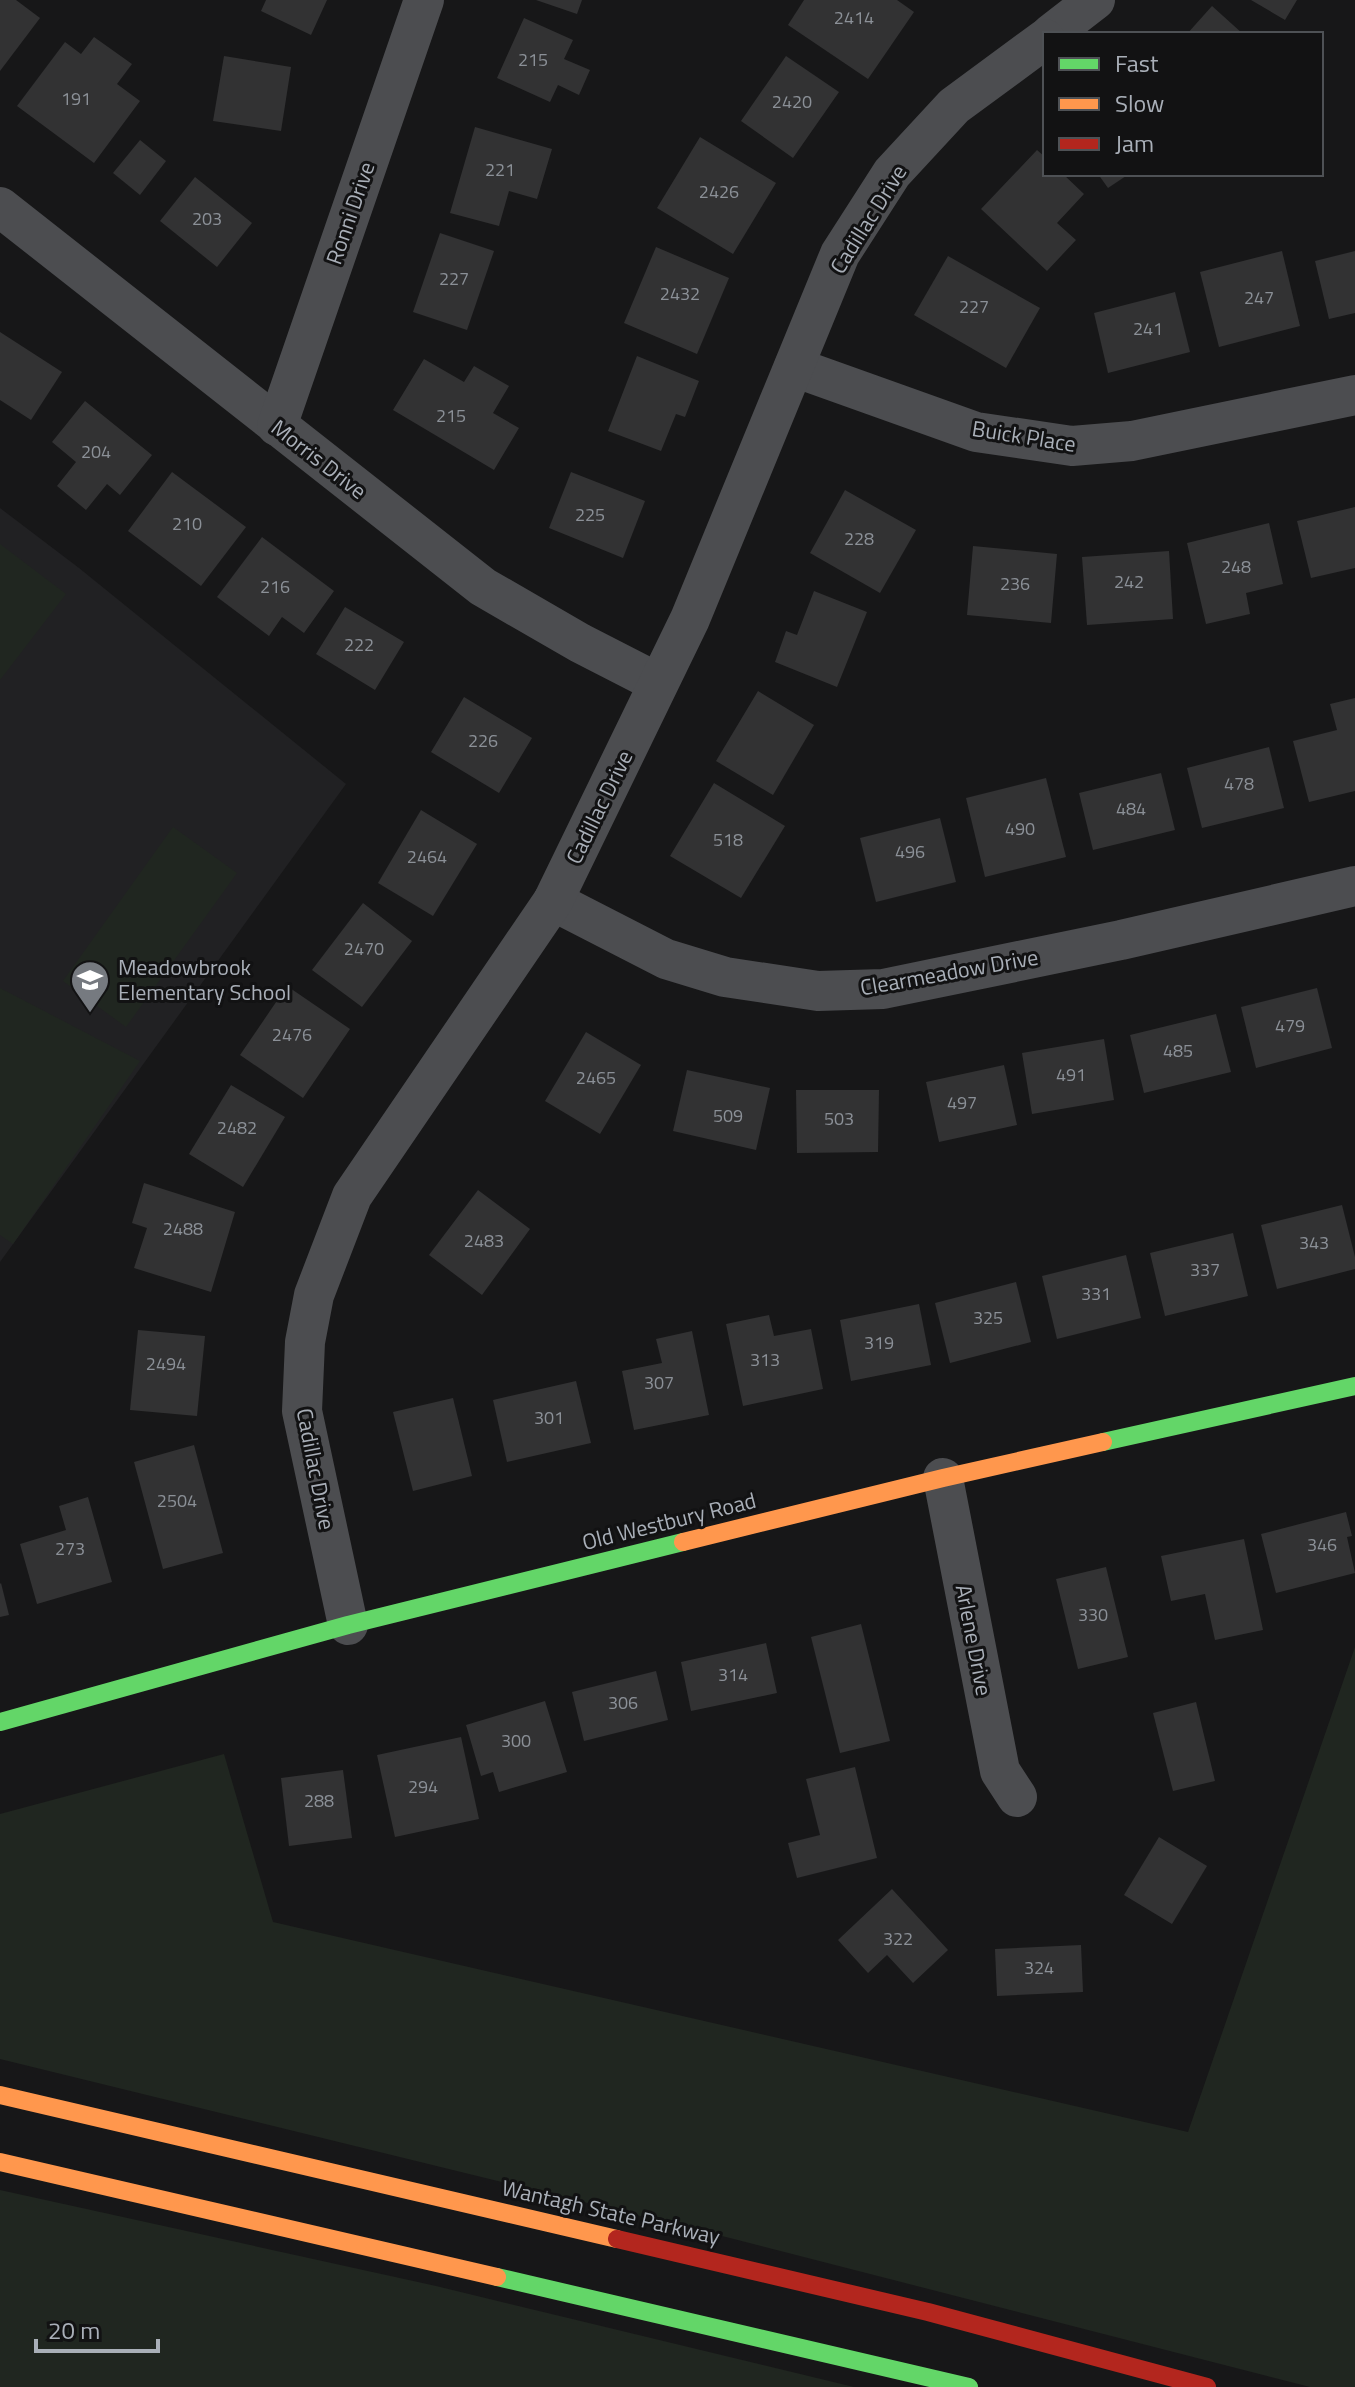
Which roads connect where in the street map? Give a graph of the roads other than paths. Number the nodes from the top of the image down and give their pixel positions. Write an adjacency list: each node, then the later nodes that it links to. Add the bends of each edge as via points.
1 (424, 0): 8 (street, Ronni Drive)
2 (1095, 0): 3 (street)
3 (1054, 32)
4 (1043, 40): 6 (street, Cadillac Drive, via 954,106 892,173 840,254)
5 (0, 207): 8 (street, Morris Drive)
6 (794, 367): 7 (street, Buick Place, via 976,432 1072,446 1132,441); 9 (street, Cadillac Drive, via 690,619)
7 (1355, 395)
8 (277, 426): 9 (street, Morris Drive, via 483,587)
9 (658, 683): 11 (street, Cadillac Drive)
10 (1355, 886): 11 (street, Clearmeadow Drive, via 883,989 818,991 725,977 666,959)
11 (553, 901): 14 (street, Cadillac Drive, via 352,1196 314,1295 305,1342 302,1411)
12 (1355, 1386): 13 (main road, Old Westbury Road)
13 (943, 1478): 14 (main road, Old Westbury Road); 16 (street, Arlene Drive, via 1000,1771)
14 (348, 1625): 15 (main road, Old Westbury Road)
15 (0, 1722)
16 (1017, 1797)
17 (0, 2095): 20 (main road, Wantagh State Parkway, via 928,2312)
18 (0, 2162): 19 (main road)
19 (969, 2387)
20 (1207, 2387)

